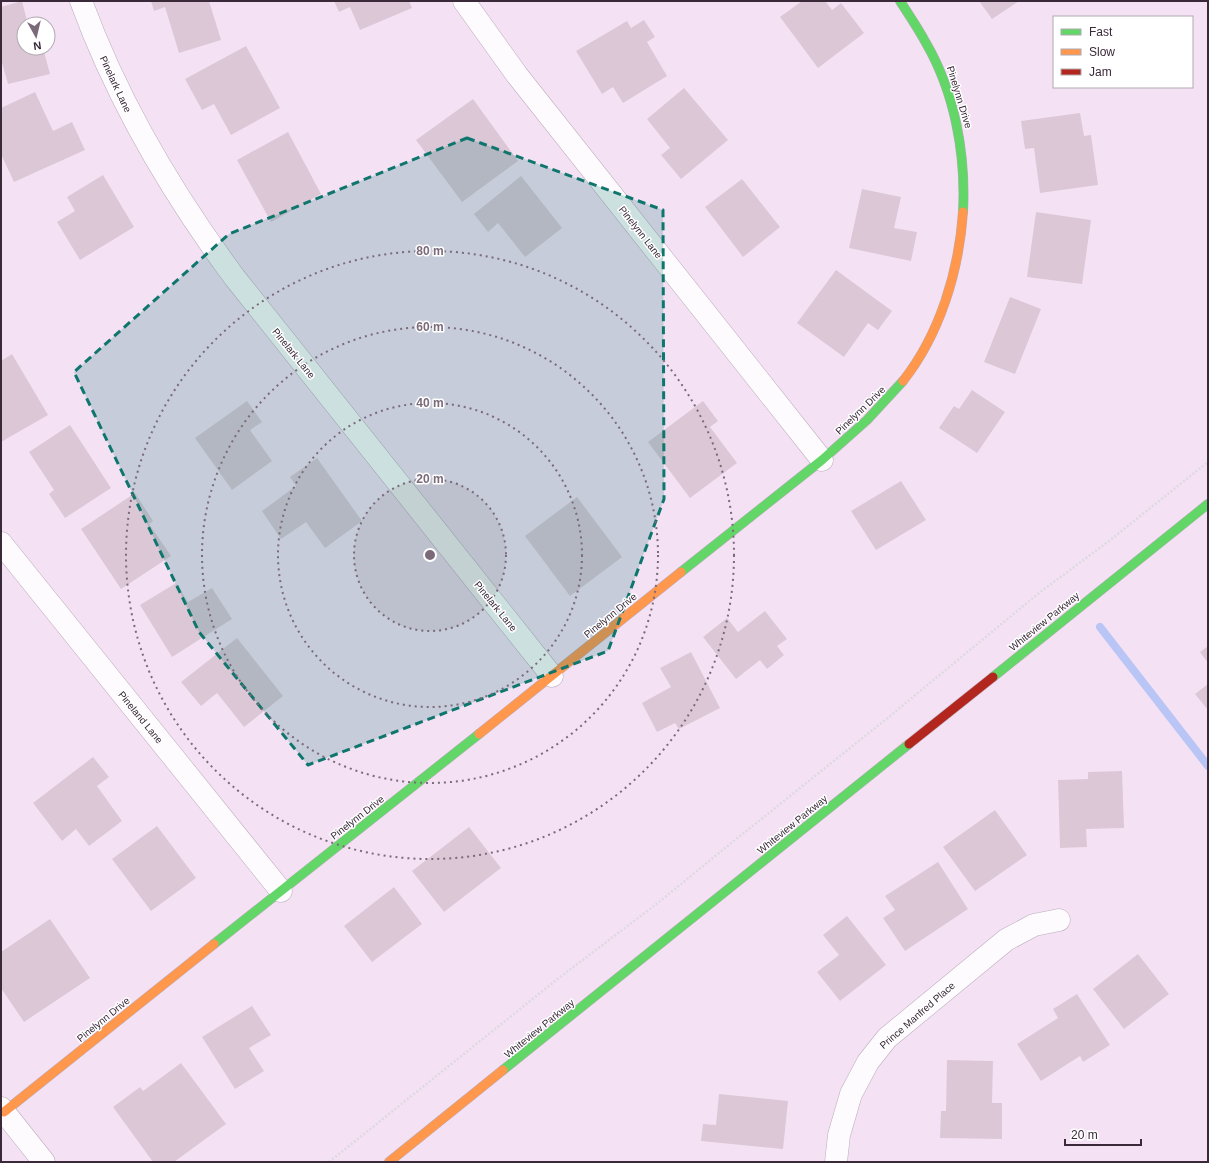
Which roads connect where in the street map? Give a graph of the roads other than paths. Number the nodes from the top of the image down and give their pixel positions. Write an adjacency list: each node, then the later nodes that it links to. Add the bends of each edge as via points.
1 (81, 1): 7 (street, Pinelark Lane, via 133,120 170,185 206,239)
2 (464, 1): 4 (street, Pinelynn Lane, via 517,76)
3 (900, 1): 4 (street, Pinelynn Drive, via 932,50 954,109 964,170 964,209 960,245 945,304 917,361 894,393)
4 (822, 460): 7 (street, Pinelynn Drive)
5 (1208, 504): 12 (street, Whiteview Parkway)
6 (1, 542): 8 (street, Pineland Lane)
7 (552, 676): 8 (street, Pinelynn Drive)
8 (281, 891): 10 (street, Pinelynn Drive)
9 (1059, 920): 13 (street, Prince Manfred Place, via 1034,925 1006,940 887,1038 868,1062 851,1094 839,1135)
10 (3, 1110): 11 (street)
11 (44, 1162)
12 (389, 1162)
13 (836, 1162)

